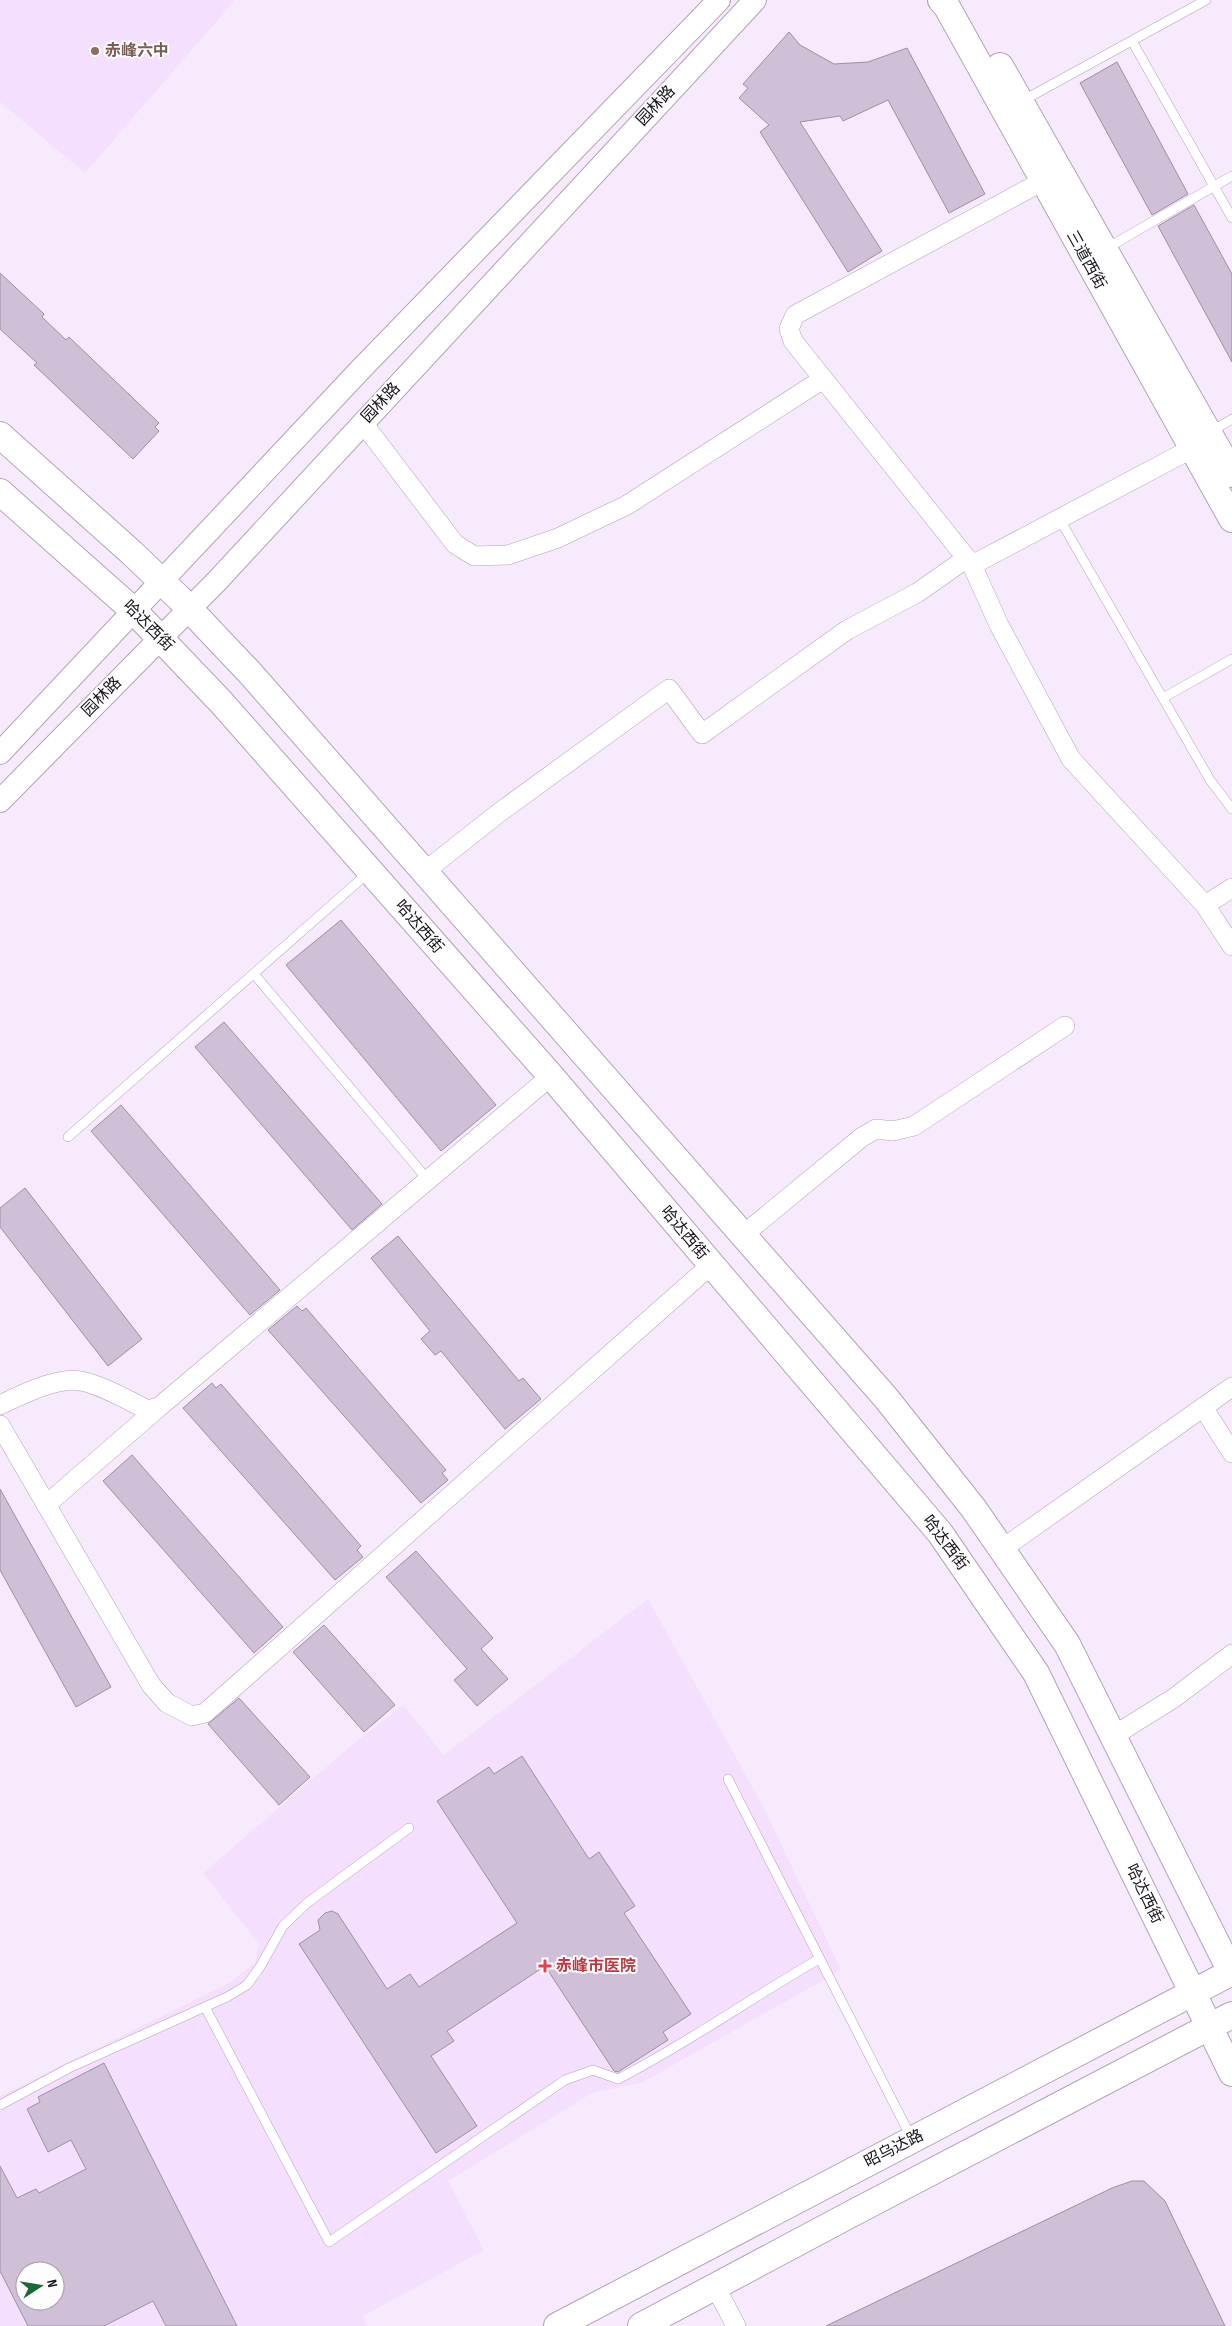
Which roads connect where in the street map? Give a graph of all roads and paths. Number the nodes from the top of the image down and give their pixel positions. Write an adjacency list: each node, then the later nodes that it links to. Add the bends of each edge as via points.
1 (719, 0): 23 (street, 园林路, via 361,369)
2 (755, 0): 15 (street, 园林路)
3 (941, 0): 9 (main road, 三道西街)
4 (962, 0): 7 (main road)
5 (1206, 0): 6 (lane)
6 (1132, 41): 7 (lane); 10 (lane)
7 (1020, 102): 12 (main road)
8 (1232, 176): 10 (lane)
9 (1043, 181): 13 (street, via 795,315 789,329 793,341); 17 (main road, 三道西街)
10 (1215, 186): 11 (lane); 12 (lane)
11 (1232, 218)
12 (1104, 249): 17 (main road)
13 (823, 379): 15 (street, via 627,505 558,538 508,555 474,556 455,544); 22 (street)
14 (1232, 420): 17 (lane)
15 (363, 423): 24 (street, 园林路)
16 (0, 435): 23 (main road)
17 (1200, 441): 18 (main road); 20 (street); 21 (main road, 三道西街)
18 (1232, 474)
19 (0, 492): 25 (main road, 哈达西街)
20 (1059, 518): 22 (street); 28 (lane)
21 (1232, 519)
22 (970, 561): 33 (street, via 847,630 702,734 669,689 500,812); 35 (street, via 999,626 1071,759)
23 (162, 581): 24 (main road); 25 (street, 园林路)
24 (189, 609): 26 (street, 园林路); 33 (main road)
25 (134, 611): 26 (main road, 哈达西街); 29 (street, 园林路)
26 (161, 638): 30 (street, 园林路); 32 (main road, 哈达西街)
27 (1232, 659): 28 (lane)
28 (1163, 698): 31 (lane, via 1210,780)
29 (0, 753)
30 (0, 801)
31 (1232, 809)
32 (370, 872): 37 (lane); 39 (main road, 哈达西街)
33 (424, 872): 42 (main road)
34 (1232, 888): 35 (street)
35 (1205, 905): 36 (street)
36 (1232, 946)
37 (254, 974): 40 (lane); 41 (lane)
38 (1065, 1026): 42 (street, via 914,1126 893,1131 876,1129 862,1137)
39 (550, 1076): 41 (street); 43 (main road, 哈达西街)
40 (68, 1137)
41 (428, 1180): 46 (street)
42 (743, 1235): 51 (main road, via 886,1398)
43 (711, 1266): 50 (street, via 205,1713 192,1716 167,1703 151,1685); 58 (main road, 哈达西街, via 940,1533 1036,1673)
44 (1232, 1387): 47 (street)
45 (0, 1404): 46 (street, via 46,1384 79,1380 148,1410)
46 (159, 1407): 50 (street)
47 (1203, 1407): 49 (street); 51 (street)
48 (0, 1425): 50 (street)
49 (1232, 1453)
50 (46, 1505)
51 (1002, 1549): 53 (main road, via 1067,1644)
52 (1232, 1654): 53 (street, via 1174,1698)
53 (1113, 1736): 57 (main road)
54 (728, 1779): 56 (lane)
55 (409, 1828): 59 (lane, via 307,1903 283,1926 247,1985)
56 (820, 1959): 59 (lane, via 761,1992 680,2046 618,2079 593,2070 565,2080 329,2242); 64 (lane)
57 (1232, 1973): 58 (main road, 昭乌达路)
58 (1192, 1993): 61 (main road, 哈达西街); 64 (main road, 昭乌达路)
59 (205, 2007): 63 (lane, via 69,2068)
60 (1232, 2016): 61 (main road)
61 (1209, 2027): 62 (main road, 哈达西街); 65 (main road)
62 (1232, 2073)
63 (0, 2105)
64 (913, 2139): 66 (main road, 昭乌达路)
65 (715, 2286): 67 (main road); 68 (street)
66 (557, 2326)
67 (641, 2326)
68 (736, 2326)

